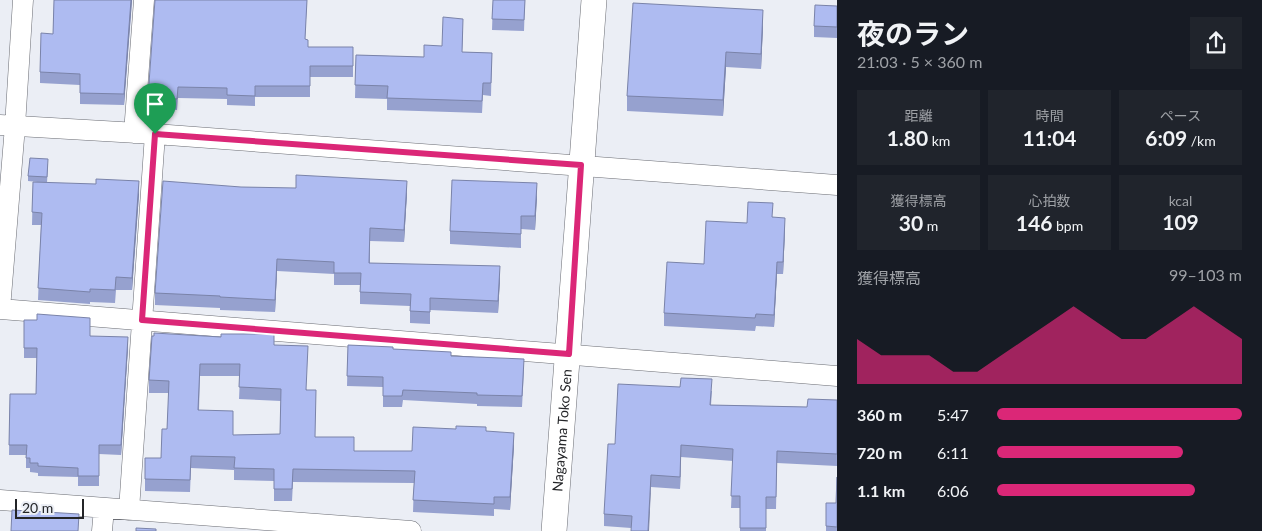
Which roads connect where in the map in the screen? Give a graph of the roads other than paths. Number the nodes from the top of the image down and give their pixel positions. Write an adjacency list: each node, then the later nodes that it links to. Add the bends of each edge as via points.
1 (23, 0): 4 (street)
2 (144, 0): 5 (street)
3 (594, 0): 7 (street, Nagayama Toko Sen)
4 (8, 125): 5 (street); 9 (street)
5 (134, 133): 6 (street)
6 (155, 134): 7 (street); 10 (street)
7 (581, 165): 8 (street); 11 (street, Nagayama Toko Sen)
8 (837, 185)
9 (0, 309): 10 (street)
10 (142, 320): 11 (street); 15 (street)
11 (569, 354): 12 (street); 18 (street, Nagayama Toko Sen)
12 (837, 376)
13 (0, 500): 14 (street)
14 (104, 508): 15 (street); 16 (street)
15 (129, 510): 17 (street)
16 (102, 531)
17 (411, 531)
18 (554, 531)

